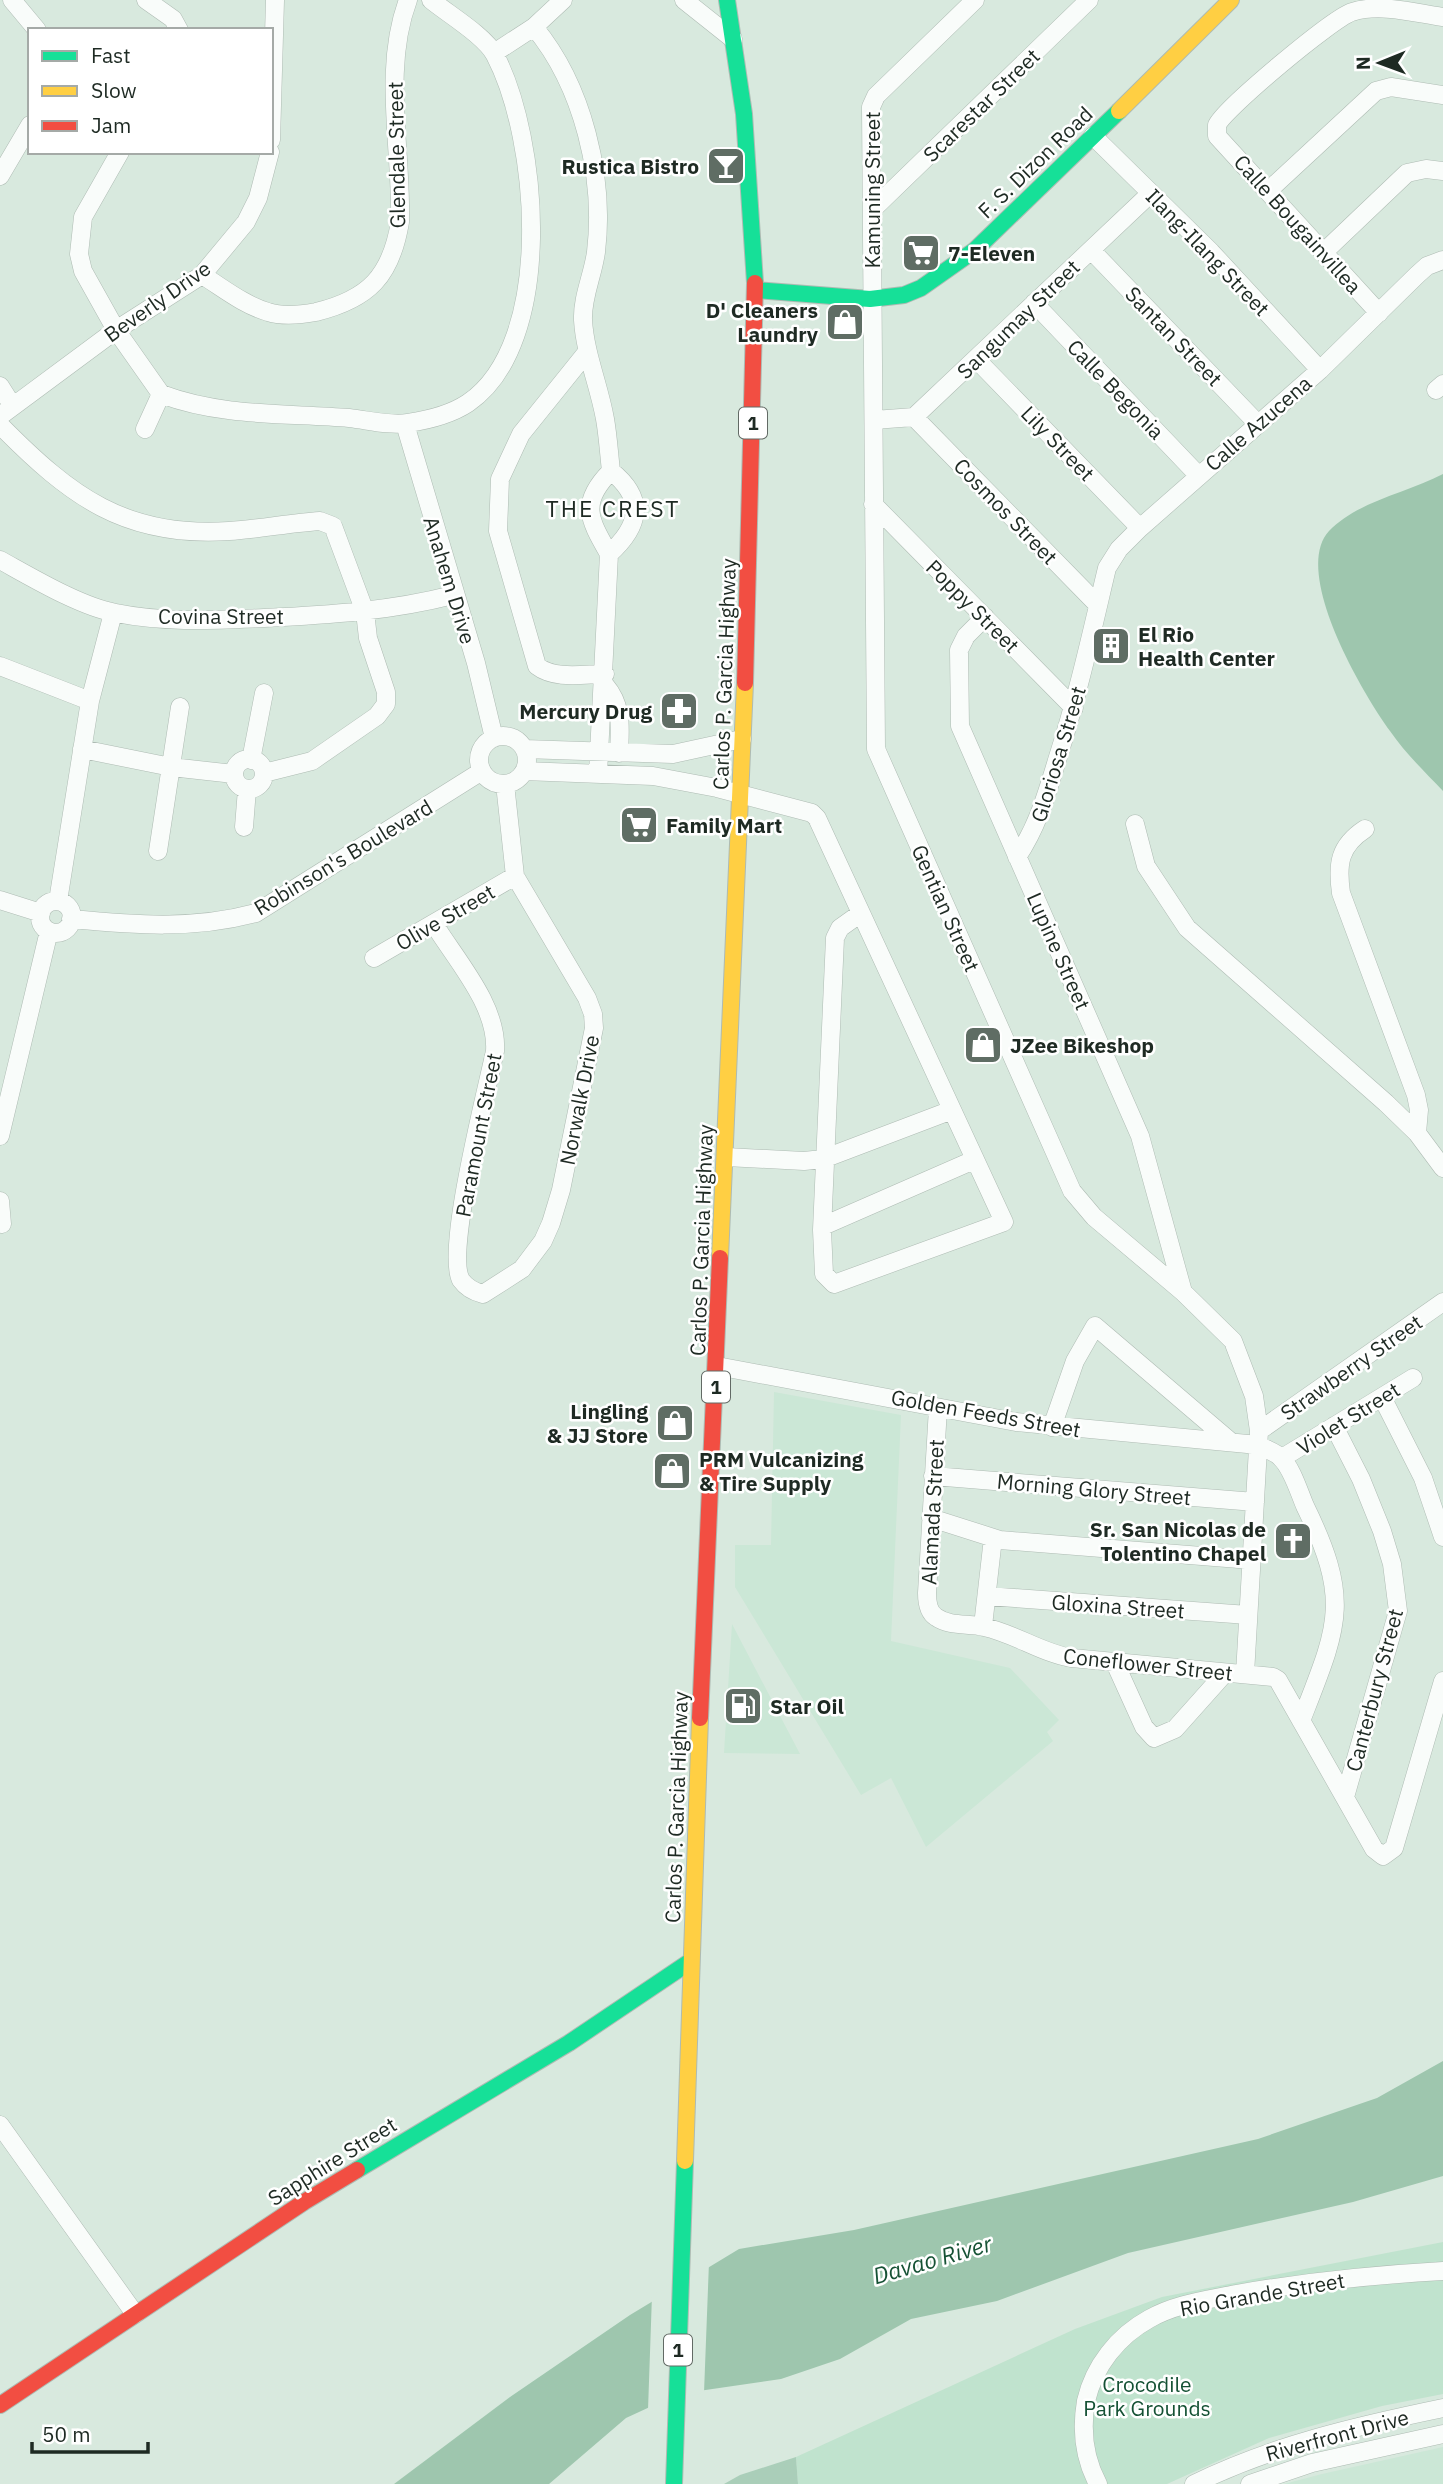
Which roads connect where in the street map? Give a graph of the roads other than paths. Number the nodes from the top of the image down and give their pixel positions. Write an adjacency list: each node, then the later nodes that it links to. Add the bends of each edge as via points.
1 (12, 0): 14 (street)
2 (146, 0): 15 (street, via 173,19)
3 (275, 0): 18 (street)
4 (408, 0): 32 (street, Glendale Street, via 395,57 400,222 396,247 380,277 357,298 288,315 254,307)
5 (431, 0): 17 (street)
6 (563, 0): 13 (street)
7 (684, 0): 16 (street)
8 (727, 0): 16 (main road, Carlos P. Garcia Highway / 1)
9 (975, 0): 28 (street, Kamuning Street, via 872,101)
10 (1089, 0): 28 (street, Scarestar Street)
11 (1231, 0): 21 (main road, F. S. Dizon Road)
12 (1443, 18): 26 (street, Calle Bougainvillea, via 1370,9 1339,17 1219,120 1217,135)
13 (534, 27): 17 (street); 38 (street, via 567,82 590,146 596,251 583,316)
14 (35, 28)
15 (178, 28)
16 (734, 40): 33 (main road, Carlos P. Garcia Highway / 1, via 744,114)
17 (494, 53): 46 (street, via 525,150 530,185 528,268 518,332 490,383 469,403 449,414)
18 (273, 70)
19 (1443, 95): 26 (street, via 1391,87 1376,91)
20 (28, 128): 24 (street)
21 (1093, 136): 27 (street, Ilang-Ilang Street); 34 (main road, F. S. Dizon Road, via 944,273 904,295)
22 (119, 154): 37 (street, via 91,199 79,235 83,271)
23 (269, 154): 32 (street, Beverly Drive, via 258,198 246,222)
24 (3, 164)
25 (1443, 171): 30 (street, via 1407,173)
26 (1268, 191): 30 (street, Calle Bougainvillea)
27 (1151, 193): 29 (street, Sangumay Street); 40 (street, Ilang-Ilang Street)
28 (872, 210): 34 (street, Kamuning Street)
29 (1091, 250): 35 (street, Sangumay Street); 47 (street, Santan Street)
30 (1324, 252): 36 (street, Calle Bougainvillea)
31 (1443, 260): 36 (street, Calle Azucena, via 1427,266)
32 (202, 275): 37 (street, Beverly Drive)
33 (755, 290): 34 (main road, F. S. Dizon Road); 68 (main road, Carlos P. Garcia Highway / 1)
34 (872, 298): 45 (street, Gentian Street)
35 (1034, 303): 39 (street, Sangumay Street); 51 (street, Calle Begonia)
36 (1379, 313): 40 (street, Calle Azucena)
37 (116, 330): 42 (street); 43 (street, Beverly Drive)
38 (587, 352): 50 (street, via 605,420); 62 (street, via 509,457 500,479 498,531 537,666 545,672)
39 (976, 359): 44 (street, Sangumay Street); 53 (street, Lily Street)
40 (1320, 370): 47 (street, Calle Azucena)
41 (0, 386): 43 (street)
42 (161, 394): 46 (street, via 232,412); 49 (street)
43 (6, 410)
44 (914, 417): 45 (street); 57 (street, Cosmos Street)
45 (874, 420): 52 (street, Gentian Street)
46 (405, 424): 56 (street, Anahem Drive)
47 (1257, 424): 51 (street, Calle Azucena)
48 (0, 425): 58 (street, via 58,481 90,502 154,528 229,531 328,522 338,533)
49 (145, 429)
50 (611, 471): 54 (street, via 593,490 590,508 593,527); 54 (street, via 630,488 634,502 630,533)
51 (1198, 475): 53 (street, Calle Azucena)
52 (873, 504): 60 (street, Poppy Street); 109 (street, Gentian Street, via 873,730 877,756 1072,1191 1111,1233)
53 (1140, 528): 57 (street, Calle Azucena, via 1113,558)
54 (609, 554): 62 (street)
55 (0, 560): 59 (street, Covina Street)
56 (453, 595): 58 (street, Covina Street); 67 (street, Anahem Drive)
57 (1098, 605): 66 (street, Gloriosa Street)
58 (365, 612): 59 (street, Covina Street, via 188,621); 75 (street, via 371,653 386,692 383,711 312,761)
59 (113, 613): 64 (street)
60 (985, 617): 66 (street, Poppy Street); 88 (street, Lupine Street, via 965,636 959,650 958,715)
61 (0, 666): 64 (street)
62 (605, 680): 71 (street); 72 (street, via 620,714)
63 (264, 693): 75 (street)
64 (90, 701): 69 (street)
65 (180, 707): 74 (street)
66 (1074, 708): 88 (street, Gloriosa Street, via 1041,812)
67 (494, 738): 70 (street, via 509,737); 76 (street, via 481,749)
68 (742, 739): 73 (street); 83 (main road, Carlos P. Garcia Highway / 1)
69 (82, 749): 74 (street); 91 (street)
70 (524, 749): 71 (street); 77 (street)
71 (599, 752): 72 (street); 79 (street)
72 (619, 753): 73 (street)
73 (653, 755): 80 (street)
74 (172, 766): 78 (street); 87 (street)
75 (258, 766): 78 (street, via 239,763); 82 (street, via 260,785)
76 (481, 771): 81 (street, via 489,780); 94 (street, Robinson's Boulevard, via 256,913 175,927)
77 (524, 771): 79 (street); 81 (street)
78 (234, 774): 82 (street, via 237,784)
79 (598, 774): 80 (street)
80 (653, 776): 83 (street)
81 (505, 784): 89 (street, Norwalk Drive)
82 (247, 789): 85 (street)
83 (741, 795): 93 (street, via 816,816); 101 (main road, Carlos P. Garcia Highway / 1)
84 (1135, 824): 99 (street, via 1146,866 1186,928)
85 (244, 827)
86 (1365, 829): 99 (street, via 1342,851 1338,869 1341,893 1416,1095)
87 (158, 851)
88 (1017, 857): 109 (street, Lupine Street, via 1140,1136)
89 (515, 876): 95 (street, Olive Street); 108 (street, Norwalk Drive, via 587,998 594,1028 561,1191 543,1241 522,1269 491,1291 477,1293)
90 (0, 900): 92 (street)
91 (58, 901): 92 (street); 94 (street, via 69,909)
92 (41, 912): 96 (street, via 41,923)
93 (861, 913): 98 (street); 102 (street, via 840,928 835,938)
94 (71, 919): 96 (street, via 61,932)
95 (434, 924): 97 (street, Olive Street); 108 (street, Paramount Street, via 484,1004 496,1039 463,1210 457,1259)
96 (48, 931): 100 (street)
97 (374, 958)
98 (953, 1110): 102 (street); 103 (street)
99 (1417, 1133): 104 (street)
100 (0, 1136)
101 (726, 1157): 102 (street); 111 (main road, Carlos P. Garcia Highway / 1)
102 (823, 1159): 107 (street)
103 (974, 1160): 107 (street); 107 (street, via 1004,1222 834,1284 824,1274)
104 (1443, 1168)
105 (0, 1201): 106 (street)
106 (2, 1224)
107 (822, 1226)
108 (460, 1279)
109 (1183, 1292): 117 (street, Gentian Street, via 1233,1340 1254,1396)
110 (1443, 1302): 117 (street, Strawberry Street)
111 (717, 1366): 114 (street, Golden Feeds Street); 136 (main road, Carlos P. Garcia Highway / 1)
112 (1413, 1378): 113 (street, Violet Street)
113 (1382, 1397): 115 (street, Violet Street); 123 (street, via 1423,1478)
114 (938, 1408): 116 (street, Golden Feeds Street); 120 (street, Alamada Street)
115 (1334, 1426): 119 (street, Violet Street); 135 (street, Canterbury Street, via 1382,1531 1398,1611)
116 (1052, 1427): 118 (street, Golden Feeds Street); 118 (street, via 1075,1360 1095,1326)
117 (1259, 1438): 118 (street, Golden Feeds Street); 119 (street); 121 (street, Gentian Street)
118 (1231, 1443)
119 (1282, 1458): 134 (street, via 1319,1535 1331,1569 1337,1608 1330,1646)
120 (933, 1476): 121 (street, Morning Glory Street); 122 (street, Alamada Street)
121 (1255, 1502): 125 (street, Gentian Street)
122 (931, 1518): 124 (street); 127 (street, Alamada Street, via 927,1593)
123 (1443, 1537)
124 (993, 1538): 125 (street); 126 (street)
125 (1252, 1560): 128 (street, Gentian Street)
126 (987, 1596): 128 (street, Gloxina Street); 129 (street)
127 (933, 1615): 129 (street, Coneflower Street, via 950,1623)
128 (1248, 1615): 132 (street, Gentian Street)
129 (983, 1626): 130 (street, Coneflower Street, via 1058,1656)
130 (1115, 1663): 131 (street, Coneflower Street); 131 (street, via 1143,1727 1154,1738 1175,1730)
131 (1225, 1673): 132 (street, Coneflower Street)
132 (1245, 1674): 134 (street, Coneflower Street, via 1278,1681)
133 (1443, 1681): 135 (street, Coneflower Street, via 1394,1848 1383,1856 1374,1849)
134 (1301, 1721): 135 (street, Coneflower Street)
135 (1345, 1797)
136 (691, 1961): 139 (main road, Sapphire Street, via 569,2043 304,2202); 145 (main road, Carlos P. Garcia Highway / 1)
137 (0, 2125): 139 (street)
138 (1443, 2271): 146 (street, Rio Grande Street, via 1294,2284 1205,2300 1150,2318 1111,2350 1089,2389 1083,2429 1090,2468)
139 (135, 2314): 140 (main road, Sapphire Street)
140 (0, 2405)
141 (1443, 2408): 143 (street, Riverfront Drive)
142 (1443, 2434): 144 (street, Riverfront Drive)
143 (1308, 2438): 144 (street); 147 (street, Riverfront Drive, via 1234,2464)
144 (1312, 2463): 148 (street, Riverfront Drive)
145 (674, 2484)
146 (1098, 2484)
147 (1194, 2484)
148 (1250, 2484)

